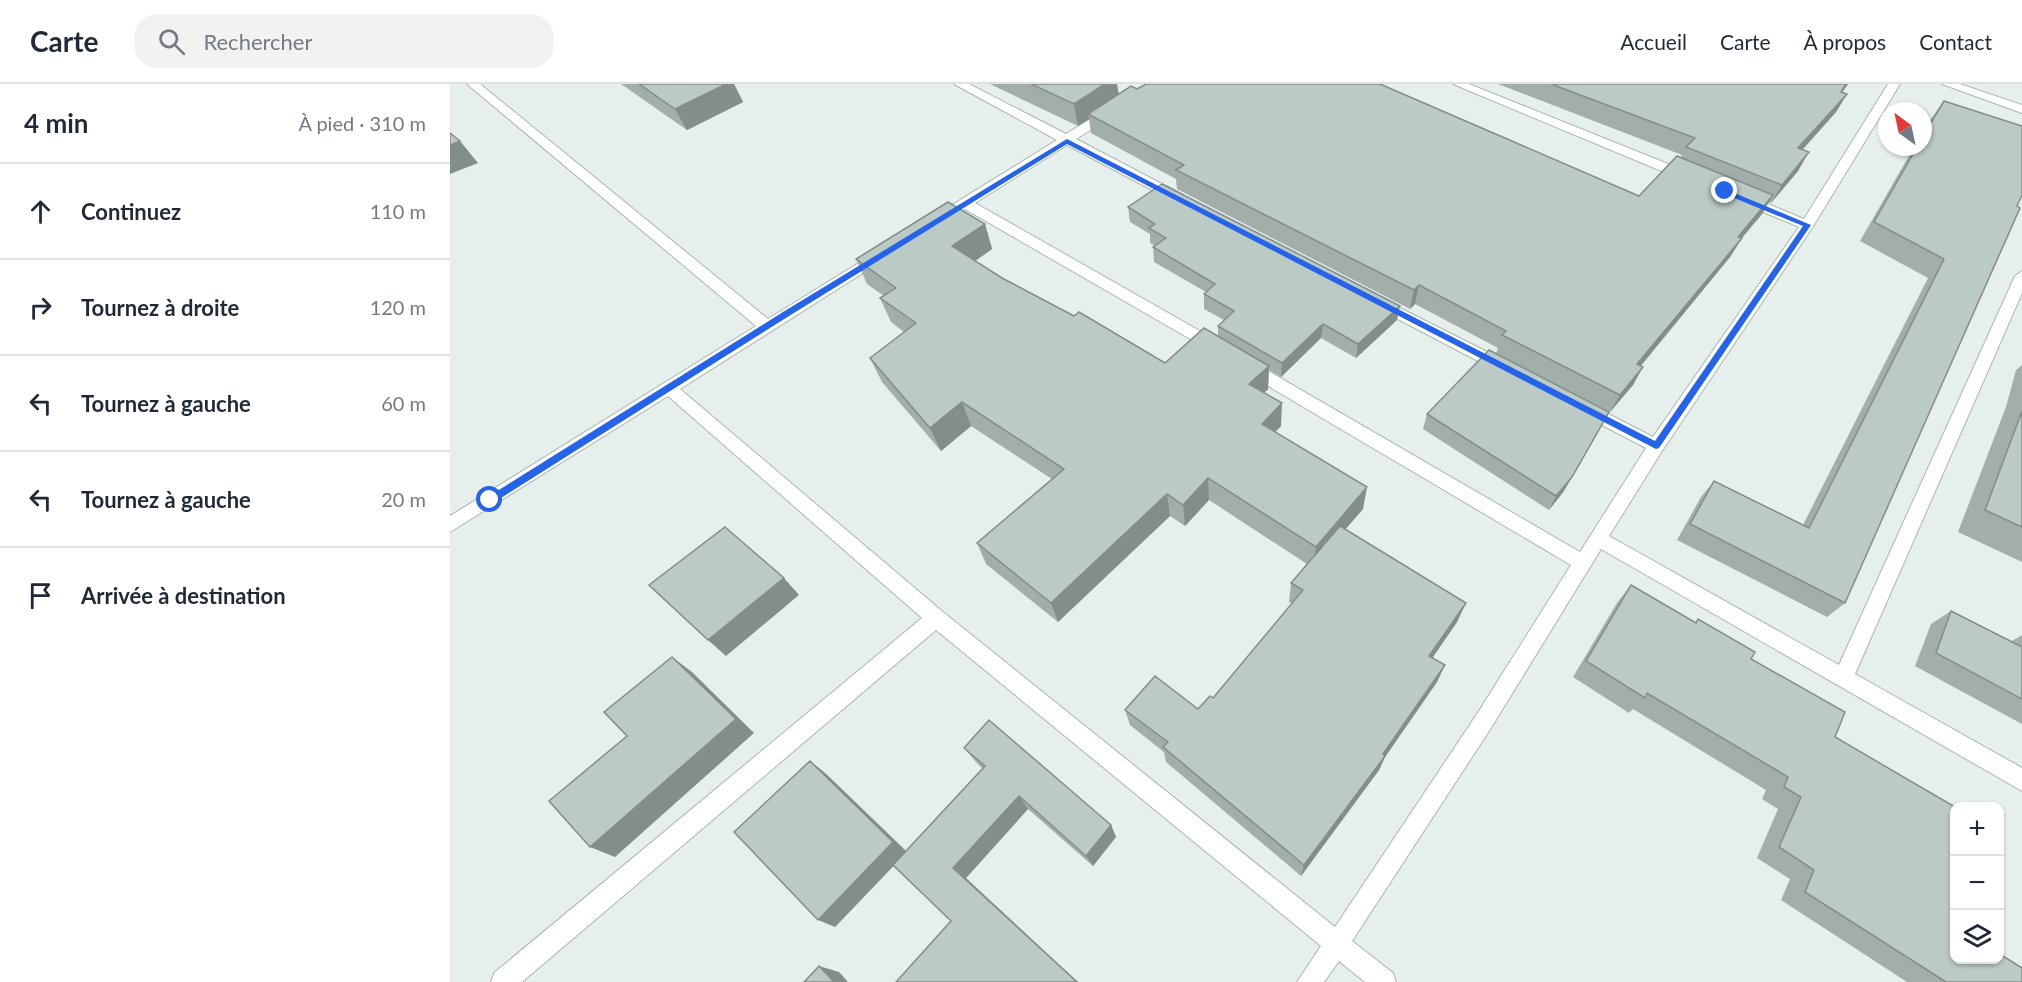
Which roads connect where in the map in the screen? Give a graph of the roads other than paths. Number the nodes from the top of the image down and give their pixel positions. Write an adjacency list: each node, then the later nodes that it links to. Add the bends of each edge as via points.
1 (473, 84): 18 (street)
2 (960, 84): 8 (street)
3 (1459, 84): 9 (street)
4 (1894, 84): 13 (street)
5 (1948, 84): 7 (street)
6 (1124, 103): 8 (street)
7 (2022, 109)
8 (1067, 141): 11 (street); 12 (street)
9 (1697, 180)
10 (1730, 194): 13 (street)
11 (965, 203): 14 (street); 25 (street)
12 (1189, 204)
13 (1807, 225): 22 (street)
14 (926, 227)
15 (896, 246): 18 (street)
16 (2022, 276): 27 (street)
17 (1362, 294): 19 (street)
18 (766, 326): 20 (street)
19 (1519, 374)
20 (669, 388): 23 (street); 26 (street)
21 (1572, 402): 22 (street)
22 (1656, 446): 24 (street)
23 (450, 525)
24 (1599, 539): 25 (street); 27 (street)
25 (1583, 563): 29 (street)
26 (936, 618): 29 (street); 30 (street)
27 (1843, 678): 28 (street)
28 (2022, 780)
29 (1337, 944): 31 (street); 32 (street)
30 (503, 982)
31 (1309, 982)
32 (1384, 982)

